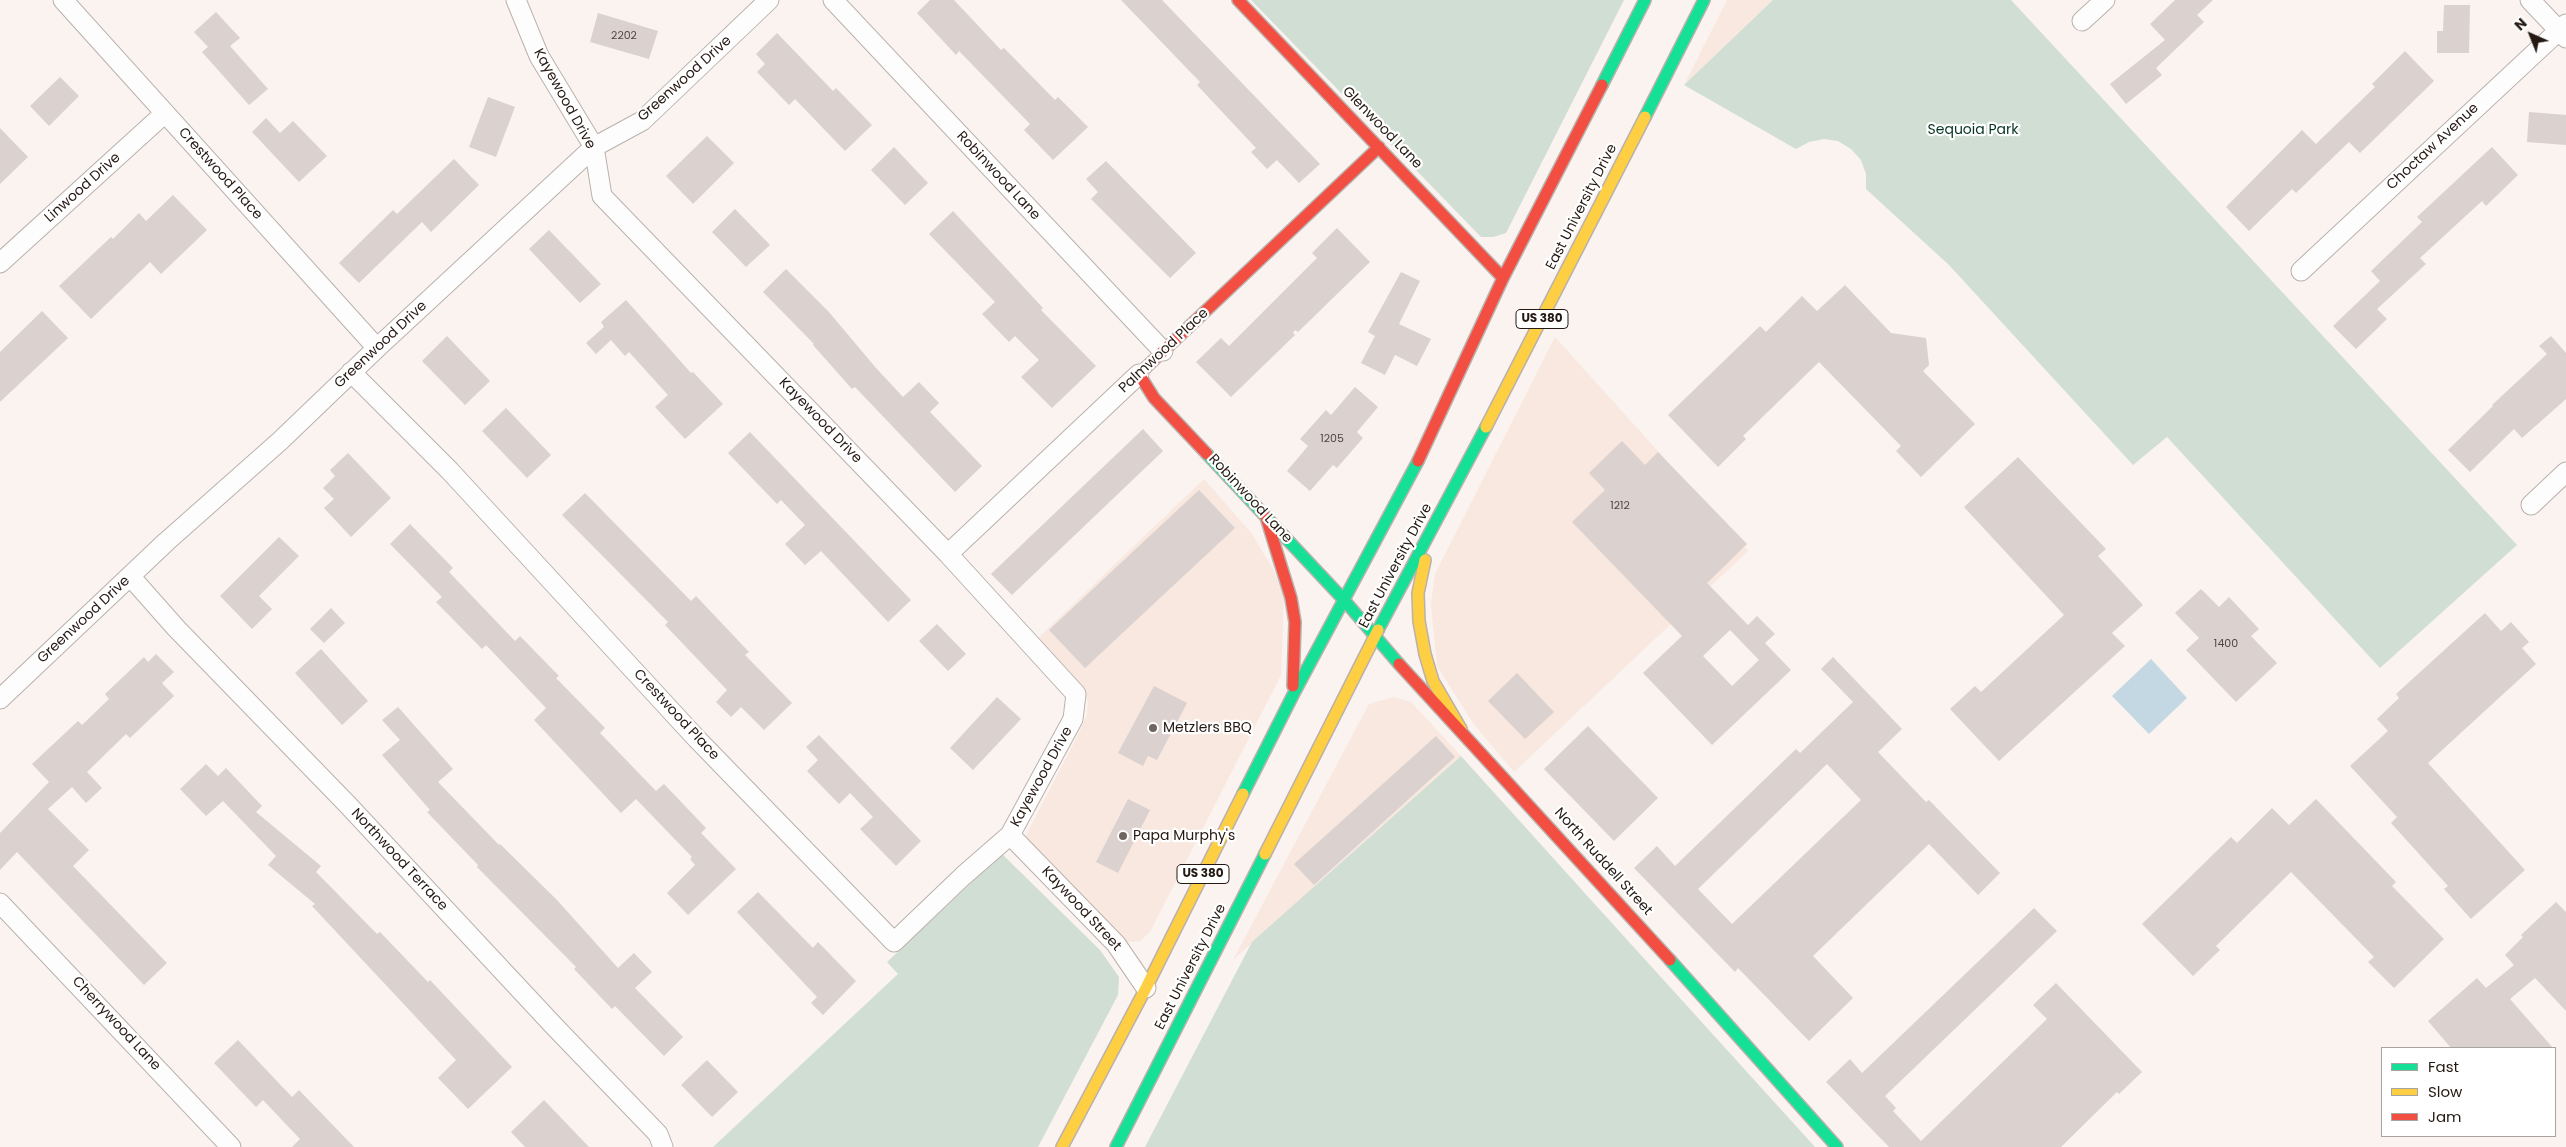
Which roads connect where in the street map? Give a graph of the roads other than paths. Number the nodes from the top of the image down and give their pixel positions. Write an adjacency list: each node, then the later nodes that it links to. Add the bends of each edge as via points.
1 (63, 0): 12 (street, Crestwood Place)
2 (516, 0): 13 (street, Kayewood Drive, via 539,56)
3 (769, 0): 13 (street, Greenwood Drive, via 642,120)
4 (833, 0): 19 (street, Robinwood Lane)
5 (1238, 0): 14 (main road, Glenwood Lane)
6 (1645, 0): 17 (main road, East University Drive / US 380)
7 (1704, 0): 25 (main road, East University Drive / US 380)
8 (2105, 0): 10 (street)
9 (2530, 0): 11 (street)
10 (2082, 21)
11 (2564, 31): 16 (street, Choctaw Avenue)
12 (165, 113): 15 (street, Linwood Drive); 18 (street, Crestwood Place)
13 (594, 147): 18 (street, Greenwood Drive); 26 (street, Kayewood Drive, via 602,196)
14 (1379, 147): 17 (main road, Glenwood Lane); 19 (main road, Palmwood Place)
15 (0, 263)
16 (2300, 271)
17 (1503, 278): 28 (main road, East University Drive / US 380, via 1422,453)
18 (377, 348): 20 (street, Greenwood Drive)
19 (1163, 351): 21 (main road, Palmwood Place)
20 (351, 372): 27 (street, Greenwood Drive, via 280,441); 33 (street, Crestwood Place, via 450,471 697,739 894,942)
21 (1139, 374): 24 (main road, Robinwood Lane, via 1154,398); 26 (street, Palmwood Place)
22 (2566, 472): 23 (street)
23 (2531, 505)
24 (1266, 516): 28 (main road, Robinwood Lane); 30 (main road, via 1295,622)
25 (1439, 518): 29 (main road, East University Drive / US 380); 32 (main road, via 1422,569 1418,593 1419,621 1433,681)
26 (948, 554): 33 (street, Kayewood Drive, via 1076,694 1073,719)
27 (130, 576): 31 (street, Greenwood Drive); 37 (street, Northwood Terrace, via 658,1134)
28 (1344, 600): 29 (main road, North Ruddell Street); 30 (main road, East University Drive / US 380)
29 (1375, 636): 32 (main road, North Ruddell Street); 39 (main road, East University Drive / US 380)
30 (1293, 695): 35 (main road, East University Drive / US 380)
31 (0, 699)
32 (1461, 729): 40 (main road, North Ruddell Street)
33 (1010, 834): 35 (street, Kaywood Street, via 1116,944)
34 (0, 903): 36 (street, Cherrywood Lane)
35 (1146, 988): 38 (main road, East University Drive / US 380)
36 (231, 1147)
37 (663, 1147)
38 (1062, 1147)
39 (1116, 1147)
40 (1837, 1147)

